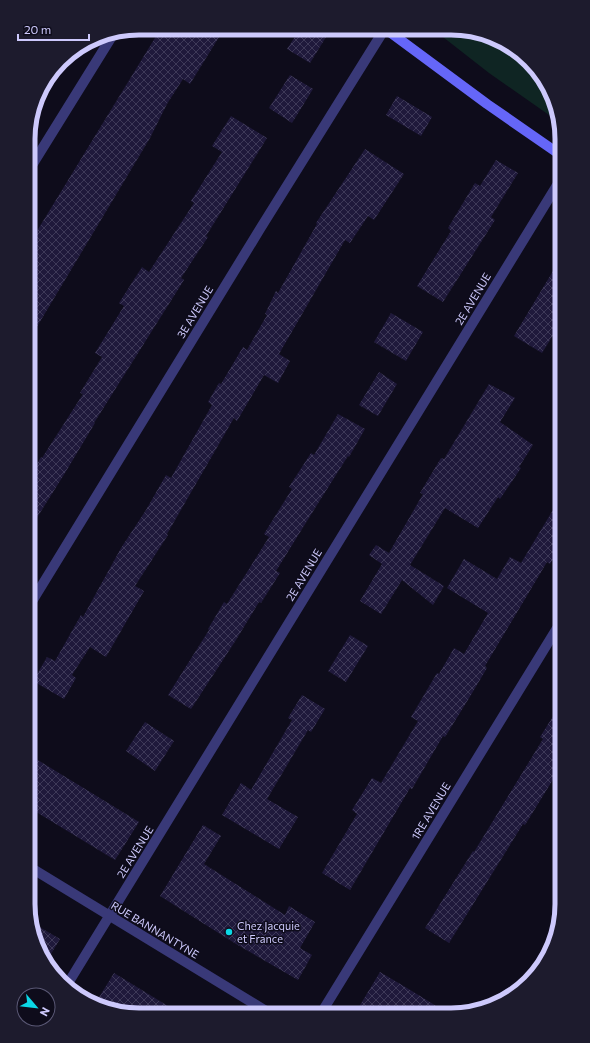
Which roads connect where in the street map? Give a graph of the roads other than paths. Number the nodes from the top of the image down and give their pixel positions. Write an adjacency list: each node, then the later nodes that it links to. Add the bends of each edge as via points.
1 (383, 35): 7 (street, 3E AVENUE, via 260,229)
2 (393, 35): 4 (main road)
3 (110, 40): 5 (street)
4 (555, 151)
5 (35, 160)
6 (555, 188): 10 (street, 2E AVENUE)
7 (35, 597)
8 (555, 631): 13 (street, 1RE AVENUE)
9 (35, 870): 10 (street, RUE BANNANTYNE)
10 (109, 916): 11 (street, 2E AVENUE); 12 (street, RUE BANNANTYNE)
11 (70, 982)
12 (260, 1008)
13 (324, 1008)

